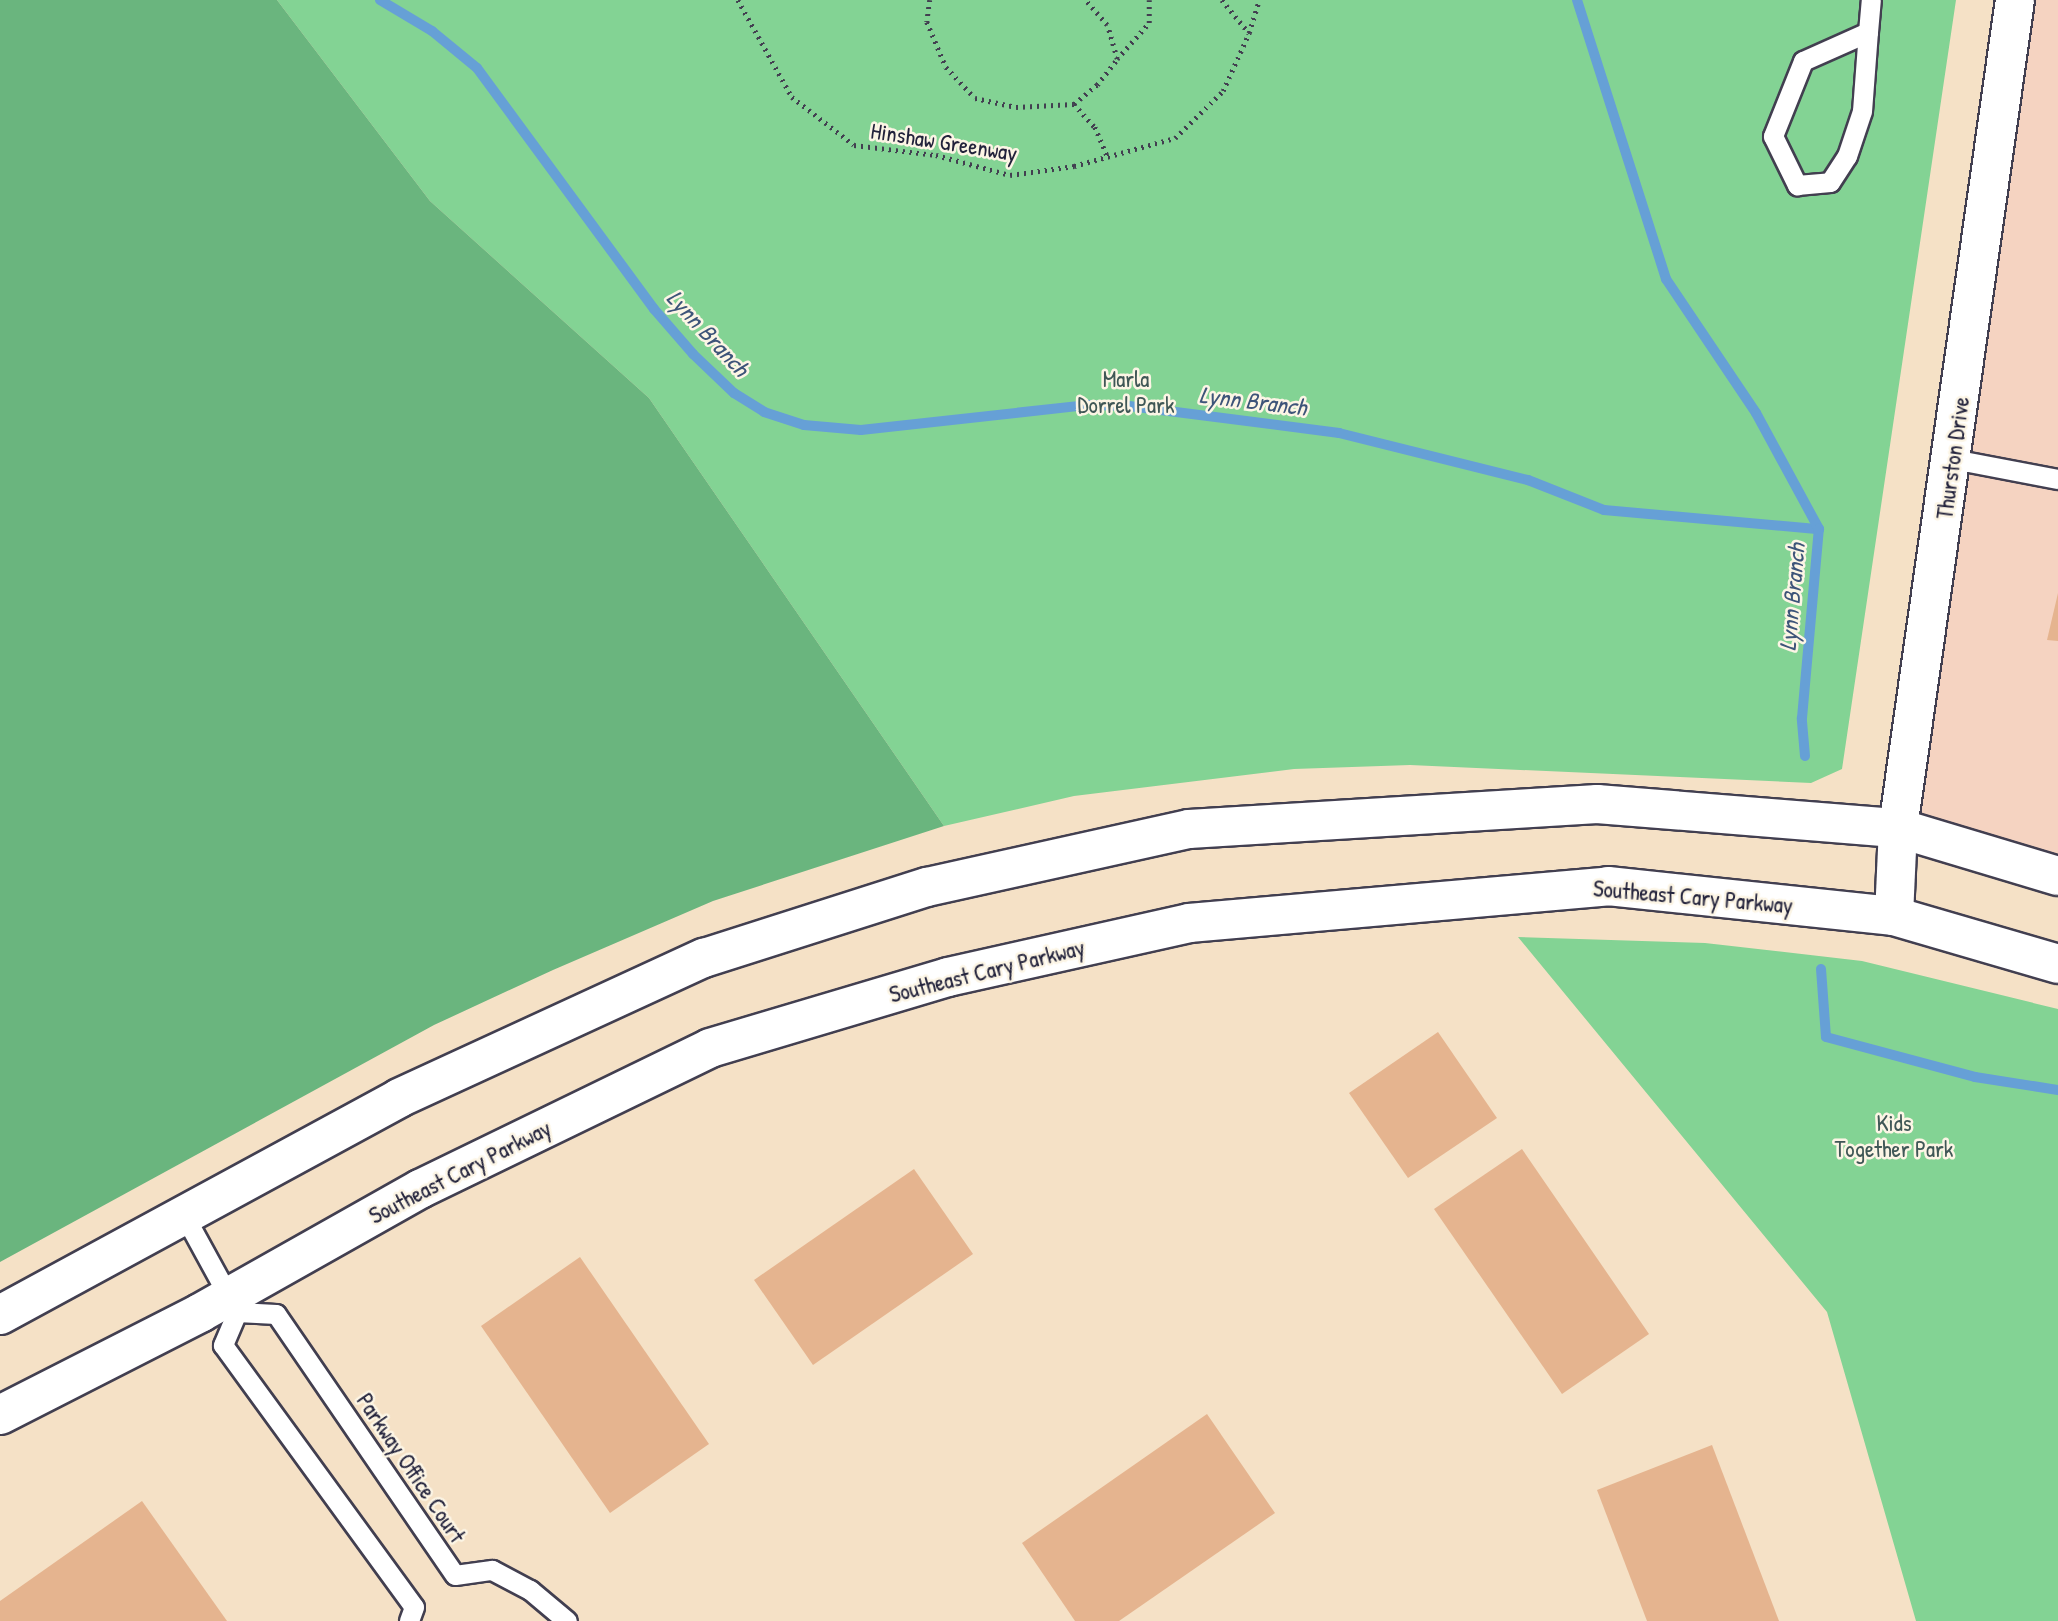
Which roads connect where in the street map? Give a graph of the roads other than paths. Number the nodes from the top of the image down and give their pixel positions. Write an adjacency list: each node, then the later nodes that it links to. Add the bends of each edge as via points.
1 (1871, 0): 3 (lane)
2 (2015, 0): 4 (main road, Thurston Drive)
3 (1868, 32): 3 (lane, via 1803,61 1773,136 1797,185 1830,183 1847,156 1862,111)
4 (1953, 459): 5 (lane); 6 (main road, Thurston Drive)
5 (2058, 479)
6 (1898, 828): 7 (main road); 8 (main road, Thurston Drive); 10 (main road, via 1597,804 1189,830 927,887 704,957 399,1098)
7 (2058, 876)
8 (1894, 916): 9 (main road, Southeast Cary Parkway); 11 (main road, Southeast Cary Parkway, via 1608,886 1214,918 948,977 710,1048 420,1189)
9 (2058, 964)
10 (184, 1215): 11 (lane); 12 (main road)
11 (233, 1304): 13 (main road, Southeast Cary Parkway); 14 (lane, via 223,1345 414,1607); 15 (lane, Parkway Office Court, via 276,1314 454,1575 492,1570 530,1590)
12 (0, 1315)
13 (0, 1415)
14 (409, 1621)
15 (567, 1621)

